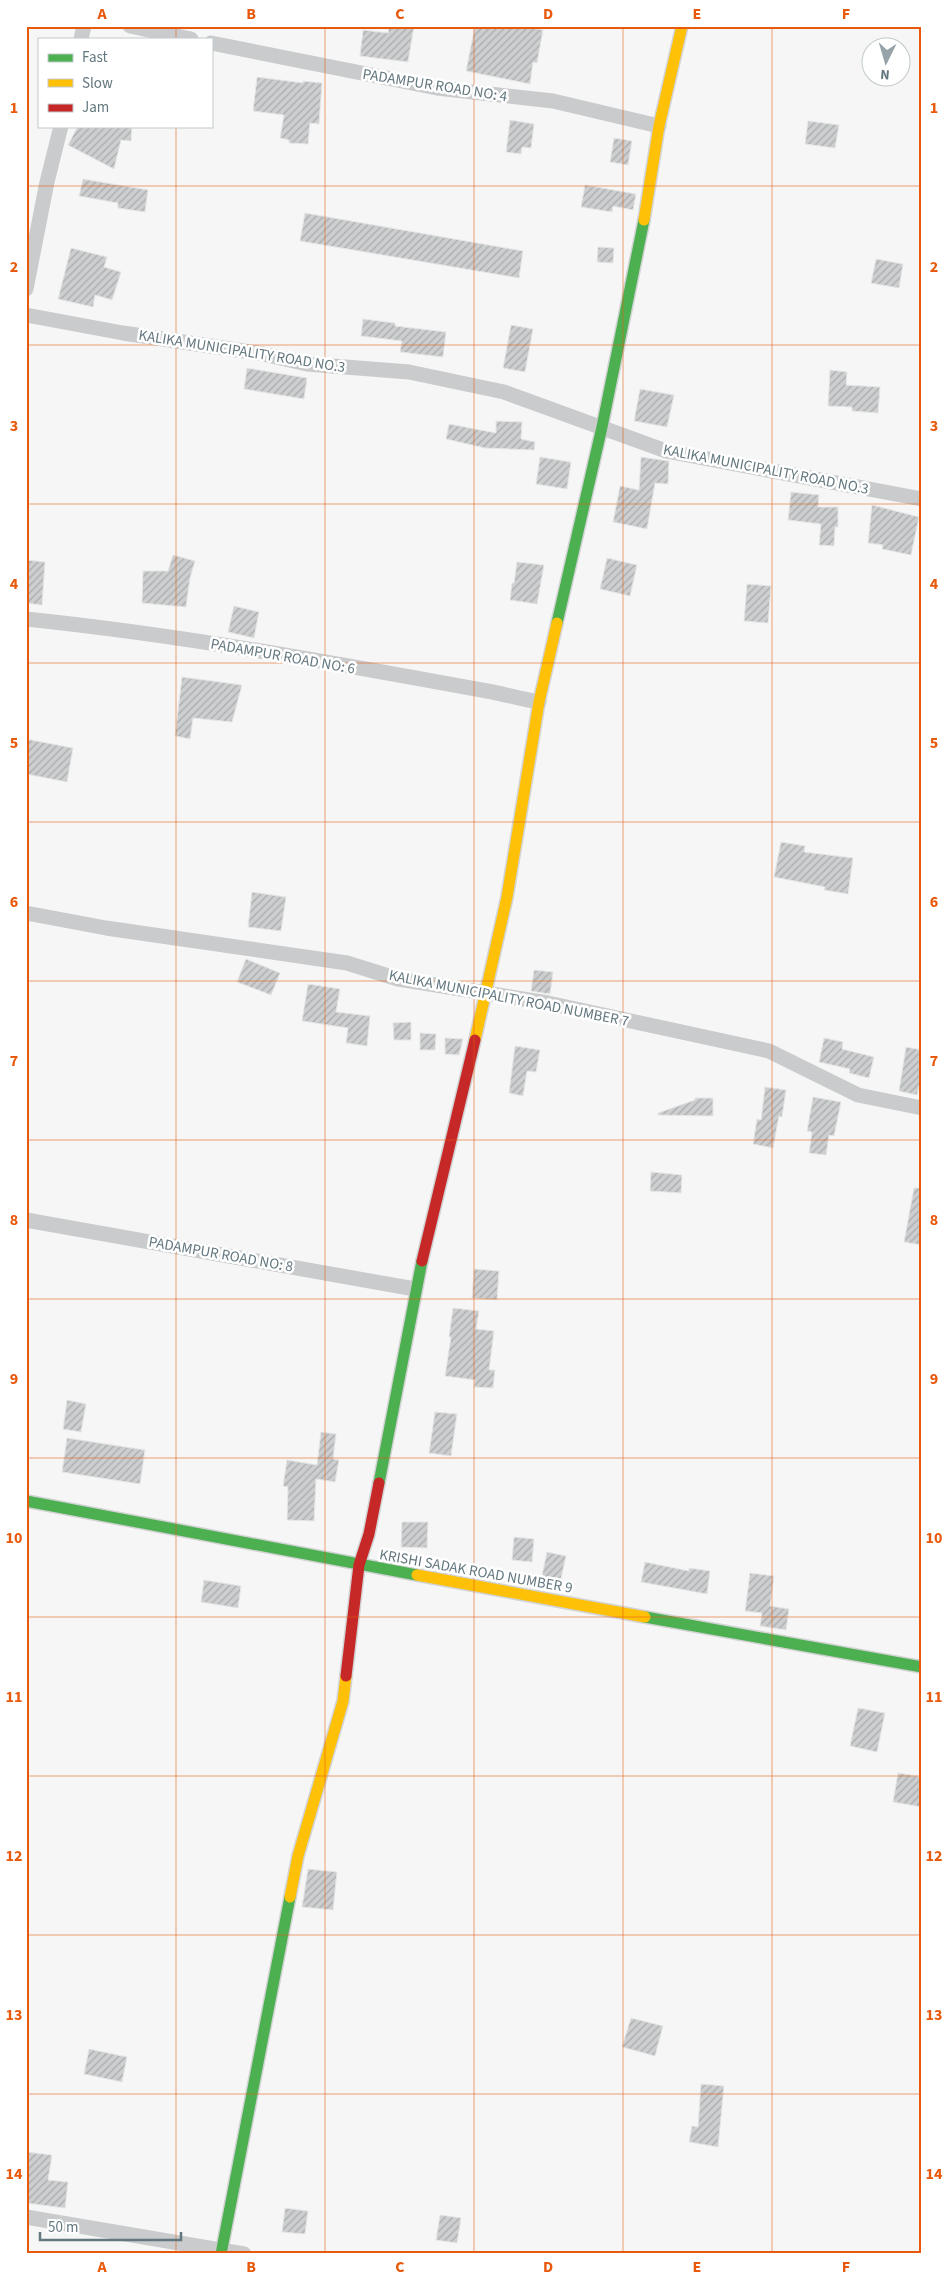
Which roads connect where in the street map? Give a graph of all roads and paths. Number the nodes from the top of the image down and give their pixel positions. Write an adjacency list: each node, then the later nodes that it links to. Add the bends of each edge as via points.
1 (130, 26): 3 (street)
2 (682, 26): 5 (street)
3 (186, 38)
4 (212, 43): 5 (street, PADAMPUR ROAD NO: 4, via 437,88 553,101)
5 (659, 126): 9 (street, via 638,255)
6 (60, 128): 7 (street, via 46,182)
7 (26, 289)
8 (26, 315): 9 (street, KALIKA MUNICIPALITY ROAD NO.3, via 307,364 409,372 504,392)
9 (602, 427): 10 (street, KALIKA MUNICIPALITY ROAD NO.3, via 666,451); 12 (street)
10 (922, 499)
11 (26, 619): 12 (street, PADAMPUR ROAD NO: 6, via 89,625 234,648)
12 (539, 702): 14 (street)
13 (26, 913): 14 (street, KALIKA MUNICIPALITY ROAD NUMBER 7, via 347,963 398,979)
14 (487, 991): 15 (street, KALIKA MUNICIPALITY ROAD NUMBER 7, via 769,1051 858,1095); 17 (street)
15 (922, 1108)
16 (26, 1220): 17 (street, PADAMPUR ROAD NO: 8)
17 (415, 1289): 19 (street, via 369,1534)
18 (26, 1501): 19 (street, KRISHI SADAK ROAD NUMBER 9)
19 (359, 1565): 20 (street, KRISHI SADAK ROAD NUMBER 9); 22 (street, via 342,1701 298,1856)
20 (922, 1667)
21 (26, 2217): 22 (street)
22 (221, 2251): 23 (street)
23 (244, 2254)

